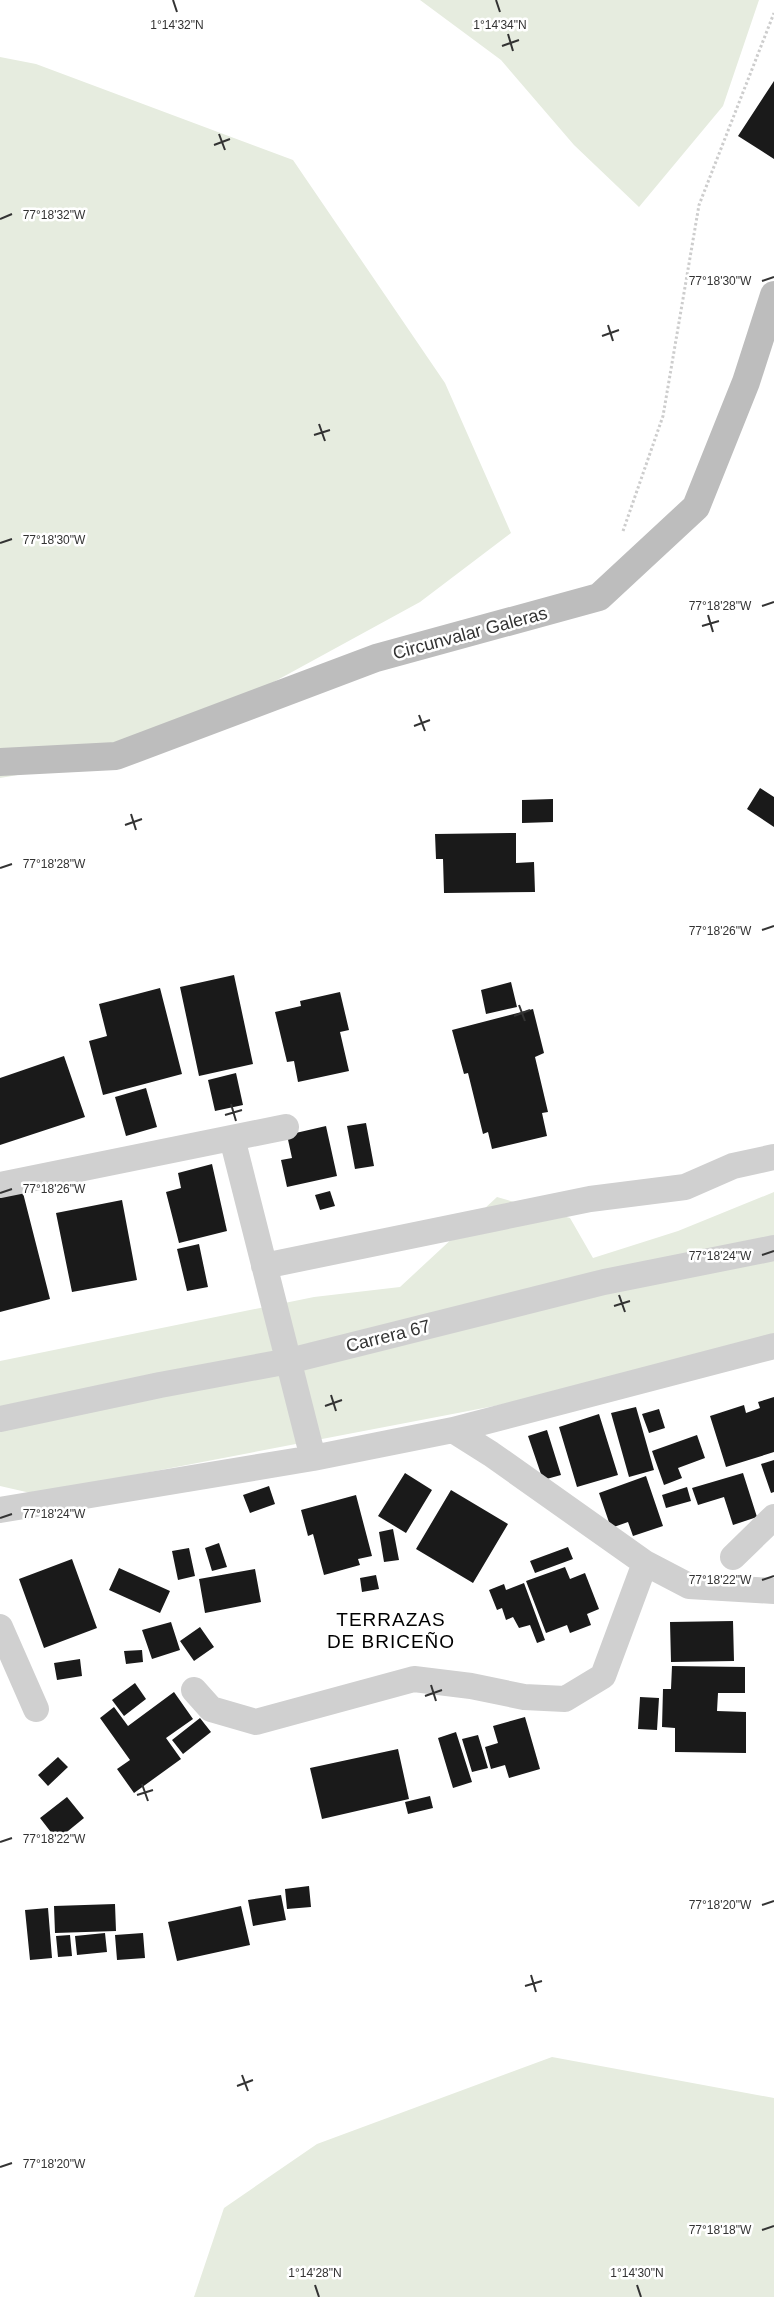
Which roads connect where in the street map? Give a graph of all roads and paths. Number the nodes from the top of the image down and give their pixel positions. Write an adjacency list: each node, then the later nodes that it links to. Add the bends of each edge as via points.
1 (774, 13): 3 (path, via 700,205 663,416)
2 (774, 295): 4 (main road, Circunvalar Galeras, via 746,382 696,507 599,597 376,658 116,756)
3 (622, 534)
4 (0, 762)
5 (286, 1127): 6 (street)
6 (232, 1138): 8 (street); 10 (street)
7 (774, 1157): 10 (street, via 733,1166 686,1187 590,1199)
8 (0, 1184)
9 (774, 1248): 12 (street, Carrera 67, via 604,1282)
10 (264, 1266): 12 (street)
11 (774, 1346): 14 (street)
12 (289, 1361): 13 (street, Carrera 67); 15 (street)
13 (0, 1419)
14 (453, 1430): 15 (street); 19 (street)
15 (313, 1458): 16 (street)
16 (0, 1510)
17 (774, 1517): 18 (street)
18 (733, 1557)
19 (645, 1563): 20 (street, via 689,1586); 22 (street, via 603,1676 565,1699 524,1697 414,1679 256,1722 211,1709)
20 (774, 1591)
21 (0, 1627): 23 (street)
22 (194, 1690)
23 (36, 1709)

